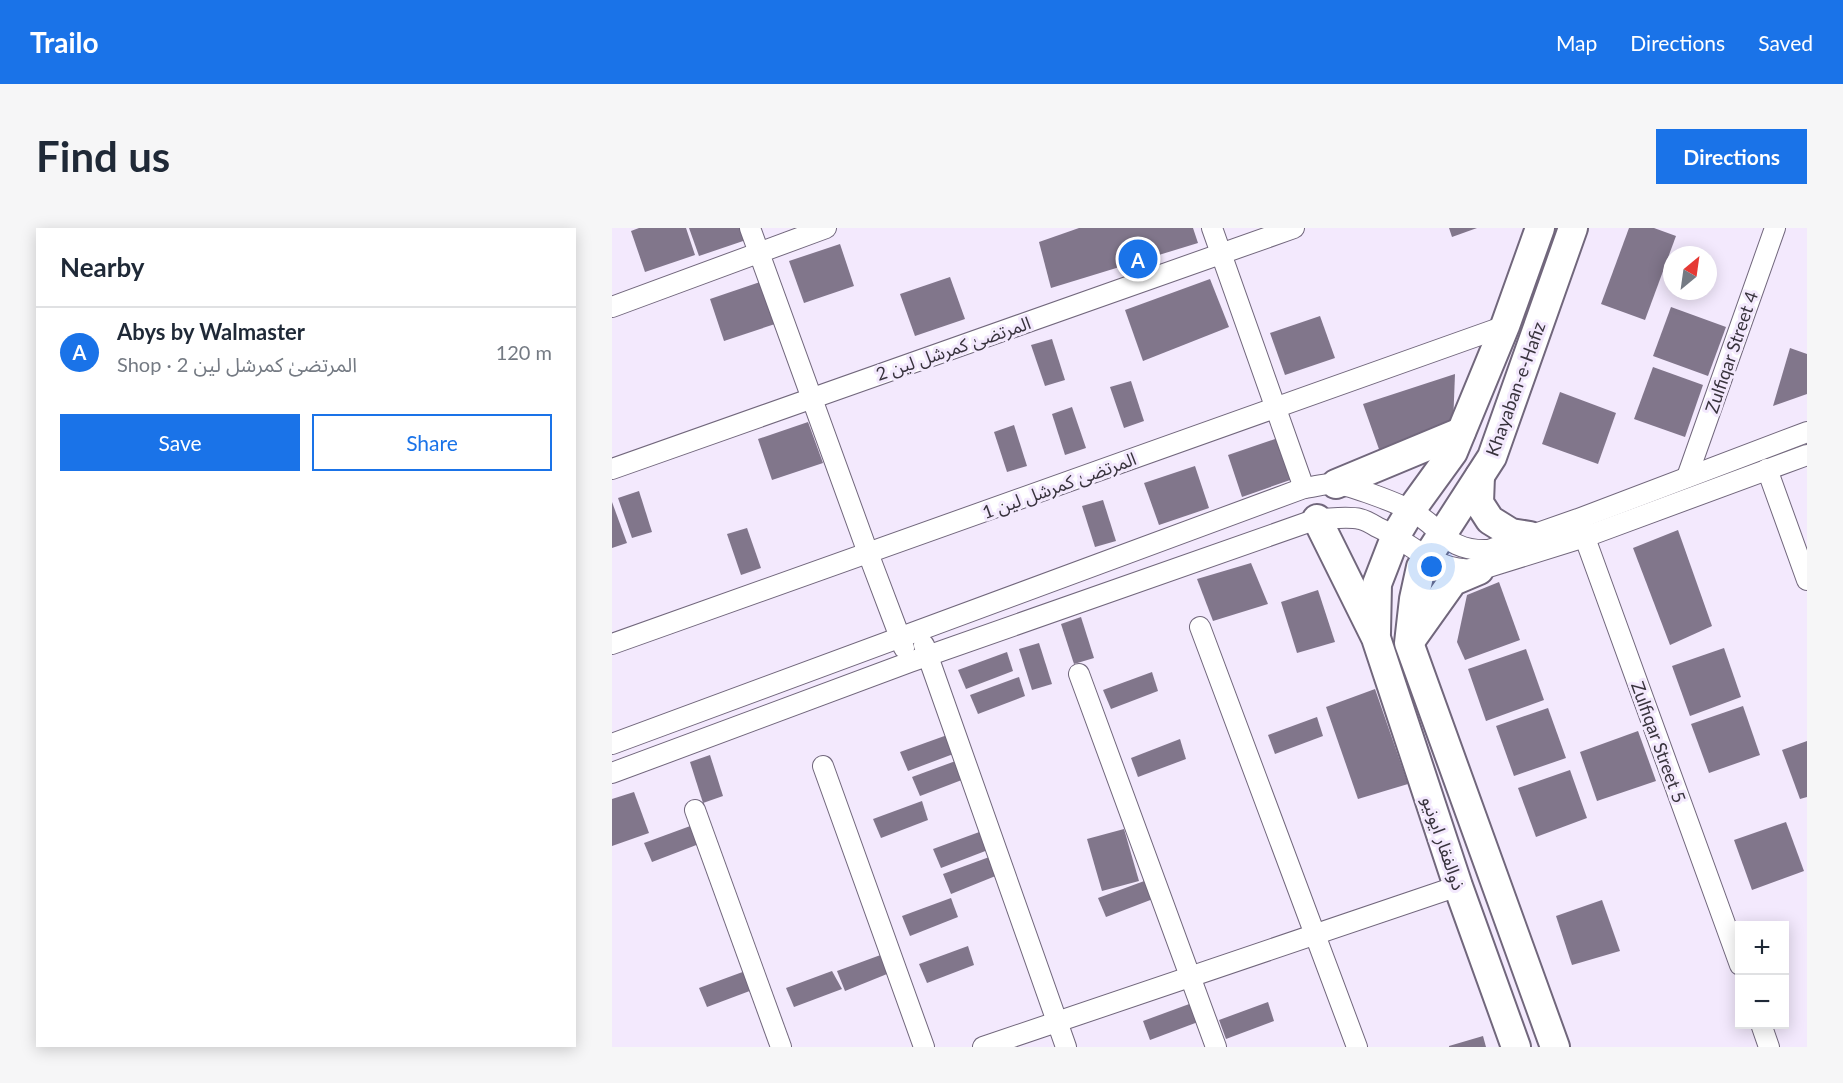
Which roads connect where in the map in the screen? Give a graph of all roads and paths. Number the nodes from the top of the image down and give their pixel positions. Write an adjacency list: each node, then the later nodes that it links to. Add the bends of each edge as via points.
1 (750, 228): 8 (street)
2 (826, 228): 8 (street)
3 (1212, 228): 9 (street)
4 (1294, 228): 9 (street, المرتضیٰ کمرشل لین 2)
5 (1540, 228): 11 (street, Khayaban-e-Hafiz)
6 (1573, 228): 19 (street, Khayaban-e-Hafiz, via 1492,457)
7 (1775, 228): 20 (street, Zulfiqar Street 4)
8 (759, 253): 10 (street); 12 (street)
9 (1221, 254): 12 (street, المرتضیٰ کمرشل لین 2); 13 (street)
10 (612, 307)
11 (1505, 326): 13 (street, المرتضیٰ کمرشل لین 1); 14 (street, Khayaban-e-Hafiz)
12 (812, 398): 17 (street, المرتضیٰ کمرشل لین 2); 30 (street)
13 (1275, 408): 22 (street); 30 (street, المرتضیٰ کمرشل لین 1)
14 (1461, 432): 21 (street); 23 (street, Khayaban-e-Hafiz, via 1453,452)
15 (1807, 432): 20 (street)
16 (1807, 455): 18 (street)
17 (612, 469)
18 (1767, 469): 28 (street); 33 (street)
19 (1480, 476): 26 (street, Khayaban-e-Hafiz); 29 (street, via 1479,503 1490,520)
20 (1687, 477): 25 (street)
21 (1336, 484): 22 (street); 23 (street)
22 (1304, 488): 35 (street)
23 (1411, 510): 26 (street); 27 (street, Khayaban-e-Hafiz)
24 (1317, 519): 27 (street, via 1360,519); 37 (street); 40 (street)
25 (1578, 519): 28 (street, Zulfiqar Street 5); 29 (street)
26 (1442, 534): 29 (street, via 1454,544 1475,551); 31 (street, Khayaban-e-Hafiz)
27 (1396, 535): 31 (street); 37 (street, Khayaban-e-Hafiz, via 1377,584)
28 (1585, 537): 29 (street); 48 (street, Zulfiqar Street 5)
29 (1534, 544): 32 (street)
30 (868, 553): 36 (street); 39 (street, المرتضیٰ کمرشل لین 1)
31 (1426, 558): 32 (street, via 1461,571); 38 (street, Khayaban-e-Hafiz, via 1421,567)
32 (1479, 570): 38 (street, via 1454,581)
33 (1807, 580)
34 (1200, 627): 47 (street)
35 (919, 630): 36 (street); 40 (street)
36 (900, 637): 40 (street); 42 (street)
37 (1376, 638): 46 (street, ذوالفقار ایونیو)
38 (1409, 643): 59 (street, ذوالفقار ایونیو)
39 (612, 644)
40 (919, 659): 44 (street); 50 (street)
41 (1079, 674): 49 (street)
42 (612, 744)
43 (823, 766): 53 (street)
44 (612, 773)
45 (695, 810): 52 (street)
46 (1458, 886): 47 (street); 58 (street, ذوالفقار ایونیو)
47 (1314, 935): 49 (street); 57 (street)
48 (1735, 951)
49 (1191, 977): 50 (street); 56 (street)
50 (1056, 1022): 54 (street); 55 (street)
51 (1763, 1029): 60 (street)
52 (782, 1047)
53 (924, 1047)
54 (983, 1047)
55 (1066, 1047)
56 (1216, 1047)
57 (1357, 1047)
58 (1516, 1047)
59 (1555, 1047)
60 (1769, 1047)

